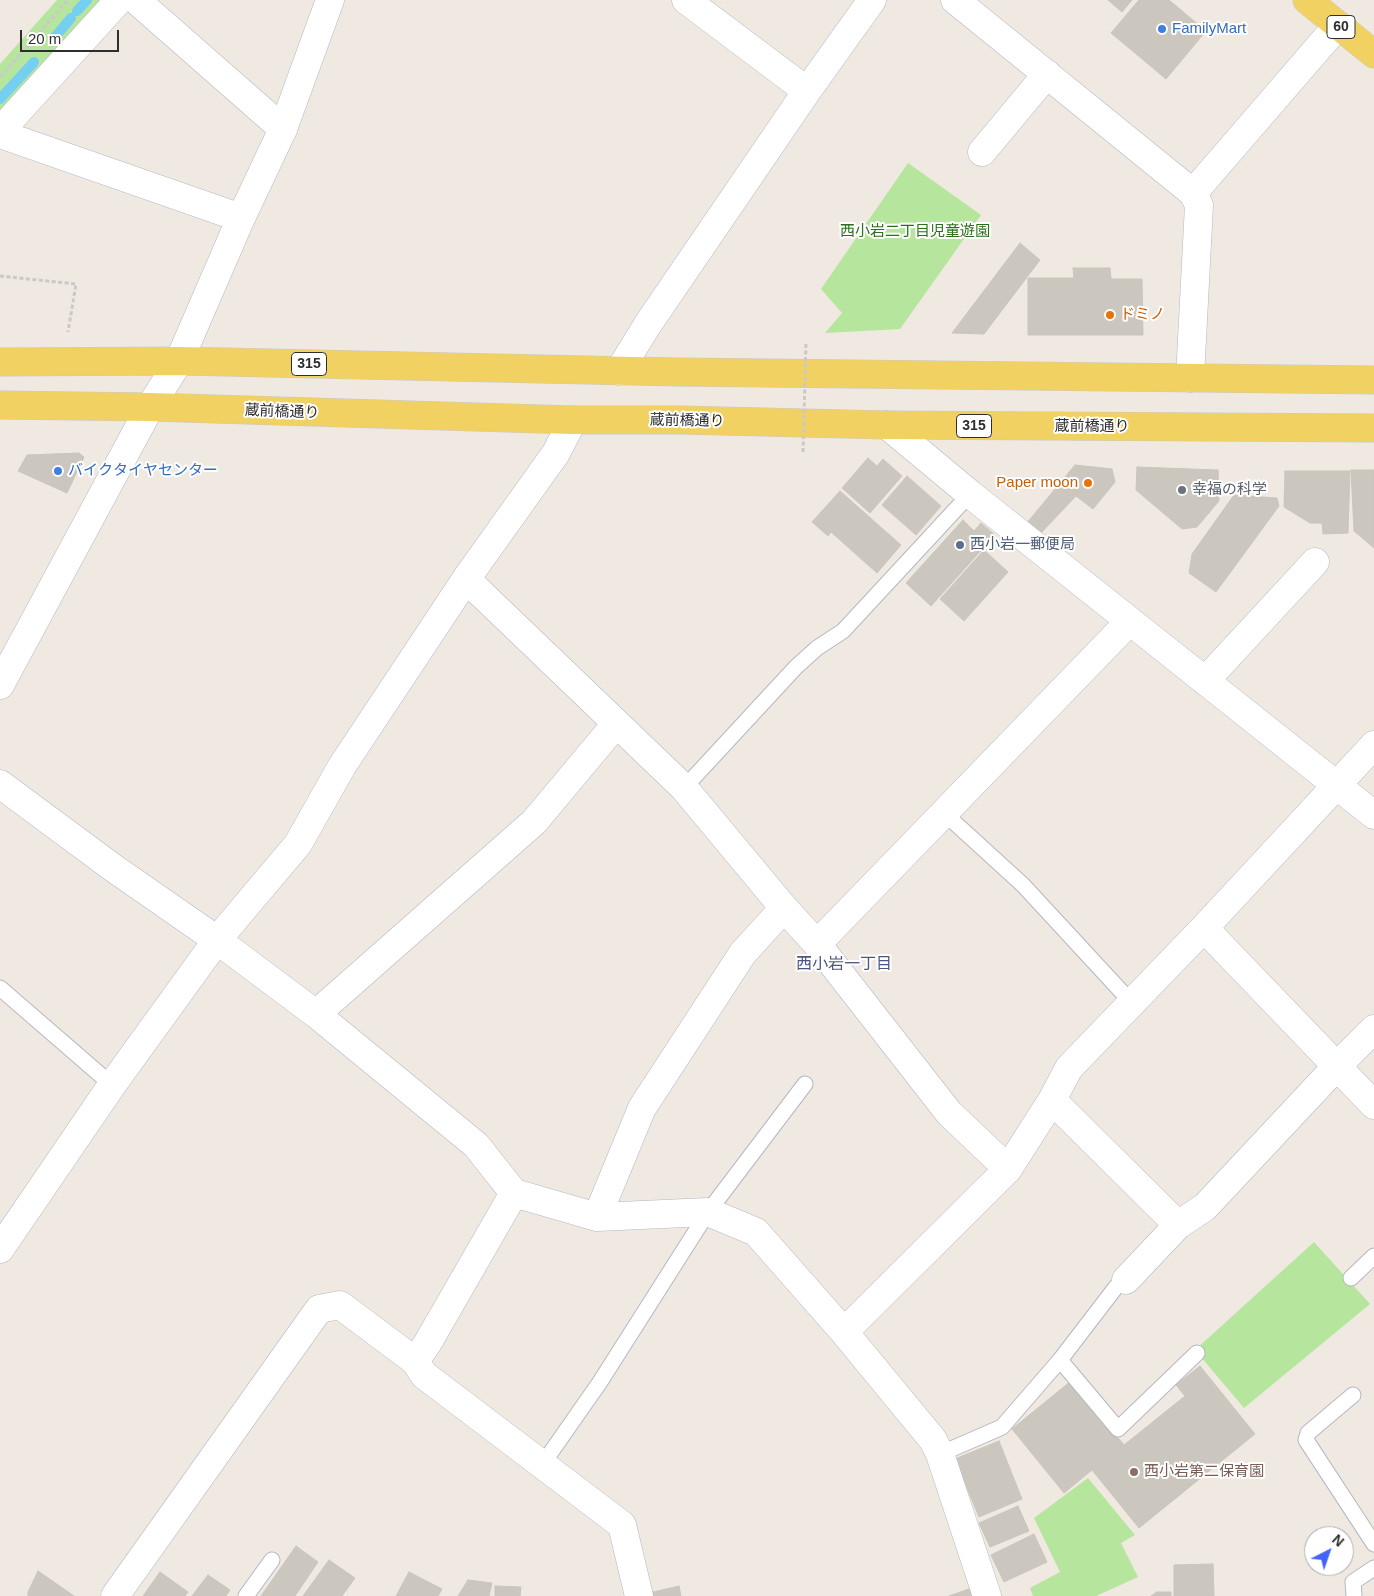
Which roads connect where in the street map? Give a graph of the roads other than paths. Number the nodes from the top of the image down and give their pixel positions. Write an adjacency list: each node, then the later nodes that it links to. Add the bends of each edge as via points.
1 (119, 0): 13 (street)
2 (136, 0): 12 (street)
3 (330, 0): 12 (street)
4 (686, 0): 11 (street)
5 (872, 0): 11 (street)
6 (955, 0): 10 (street)
7 (1307, 0): 8 (main road, 60)
8 (1338, 25): 9 (main road, 60); 15 (street)
9 (1374, 54)
10 (1047, 74): 14 (street); 15 (street)
11 (807, 90): 19 (street)
12 (283, 129): 16 (street)
13 (0, 133): 16 (street)
14 (982, 152)
15 (1193, 193): 20 (street, via 1198,205)
16 (242, 218): 17 (street)
17 (179, 361): 18 (main road, 315); 19 (main road, 315); 23 (street)
18 (0, 362)
19 (618, 371): 20 (main road, 315)
20 (1190, 378): 21 (main road, 315)
21 (1374, 380)
22 (0, 405): 23 (main road, 蔵前橋通り / 315)
23 (150, 407): 24 (main road, 蔵前橋通り / 315); 32 (street)
24 (573, 420): 25 (main road, 蔵前橋通り / 315); 29 (street, via 556,453)
25 (887, 425): 26 (main road, 蔵前橋通り / 315); 27 (street)
26 (1374, 428)
27 (970, 494): 30 (street); 37 (lane, via 843,631 796,667)
28 (1315, 562): 31 (street)
29 (466, 579): 33 (street); 42 (street, via 342,766 298,844)
30 (1129, 622): 31 (street); 38 (street)
31 (1205, 681): 36 (street)
32 (0, 685)
33 (616, 724): 37 (street); 46 (street, via 534,822)
34 (1374, 745): 36 (street)
35 (0, 784): 42 (street)
36 (1336, 786): 39 (street); 41 (street)
37 (684, 788): 40 (street)
38 (944, 813): 43 (street); 45 (lane, via 1022,885)
39 (1374, 815)
40 (784, 908): 43 (street); 56 (street, via 743,953 642,1108)
41 (1204, 928): 45 (street); 48 (street)
42 (217, 940): 46 (street); 50 (street)
43 (817, 944): 53 (street, via 949,1113)
44 (0, 988): 50 (lane)
45 (1132, 1003): 51 (street, via 1069,1068)
46 (316, 1014): 54 (street, via 476,1145)
47 (1374, 1029): 48 (street)
48 (1337, 1066): 52 (street); 57 (street, via 1205,1207)
49 (805, 1084): 55 (lane)
50 (112, 1085): 58 (street)
51 (1052, 1100): 53 (street); 57 (street)
52 (1374, 1104)
53 (1008, 1169): 62 (street)
54 (514, 1194): 56 (street); 65 (street)
55 (708, 1212): 56 (street); 62 (street, via 756,1232); 68 (lane, via 600,1382)
56 (597, 1217)
57 (1178, 1225): 61 (street)
58 (0, 1249)
59 (1374, 1256): 60 (lane)
60 (1351, 1278)
61 (1126, 1280): 64 (lane, via 1116,1286)
62 (844, 1332): 67 (street, via 933,1440)
63 (1197, 1353): 64 (lane, via 1118,1430)
64 (1060, 1360): 67 (lane, via 1002,1427)
65 (415, 1361): 68 (street, via 424,1375); 72 (street, via 340,1305 320,1309)
66 (1354, 1396): 69 (lane, via 1308,1433 1306,1440)
67 (940, 1454): 75 (street)
68 (542, 1464): 74 (street, via 622,1525)
69 (1374, 1544)
70 (272, 1560): 73 (lane)
71 (1374, 1568): 76 (lane, via 1353,1582)
72 (115, 1596)
73 (246, 1596)
74 (639, 1596)
75 (987, 1596)
76 (1354, 1596)

